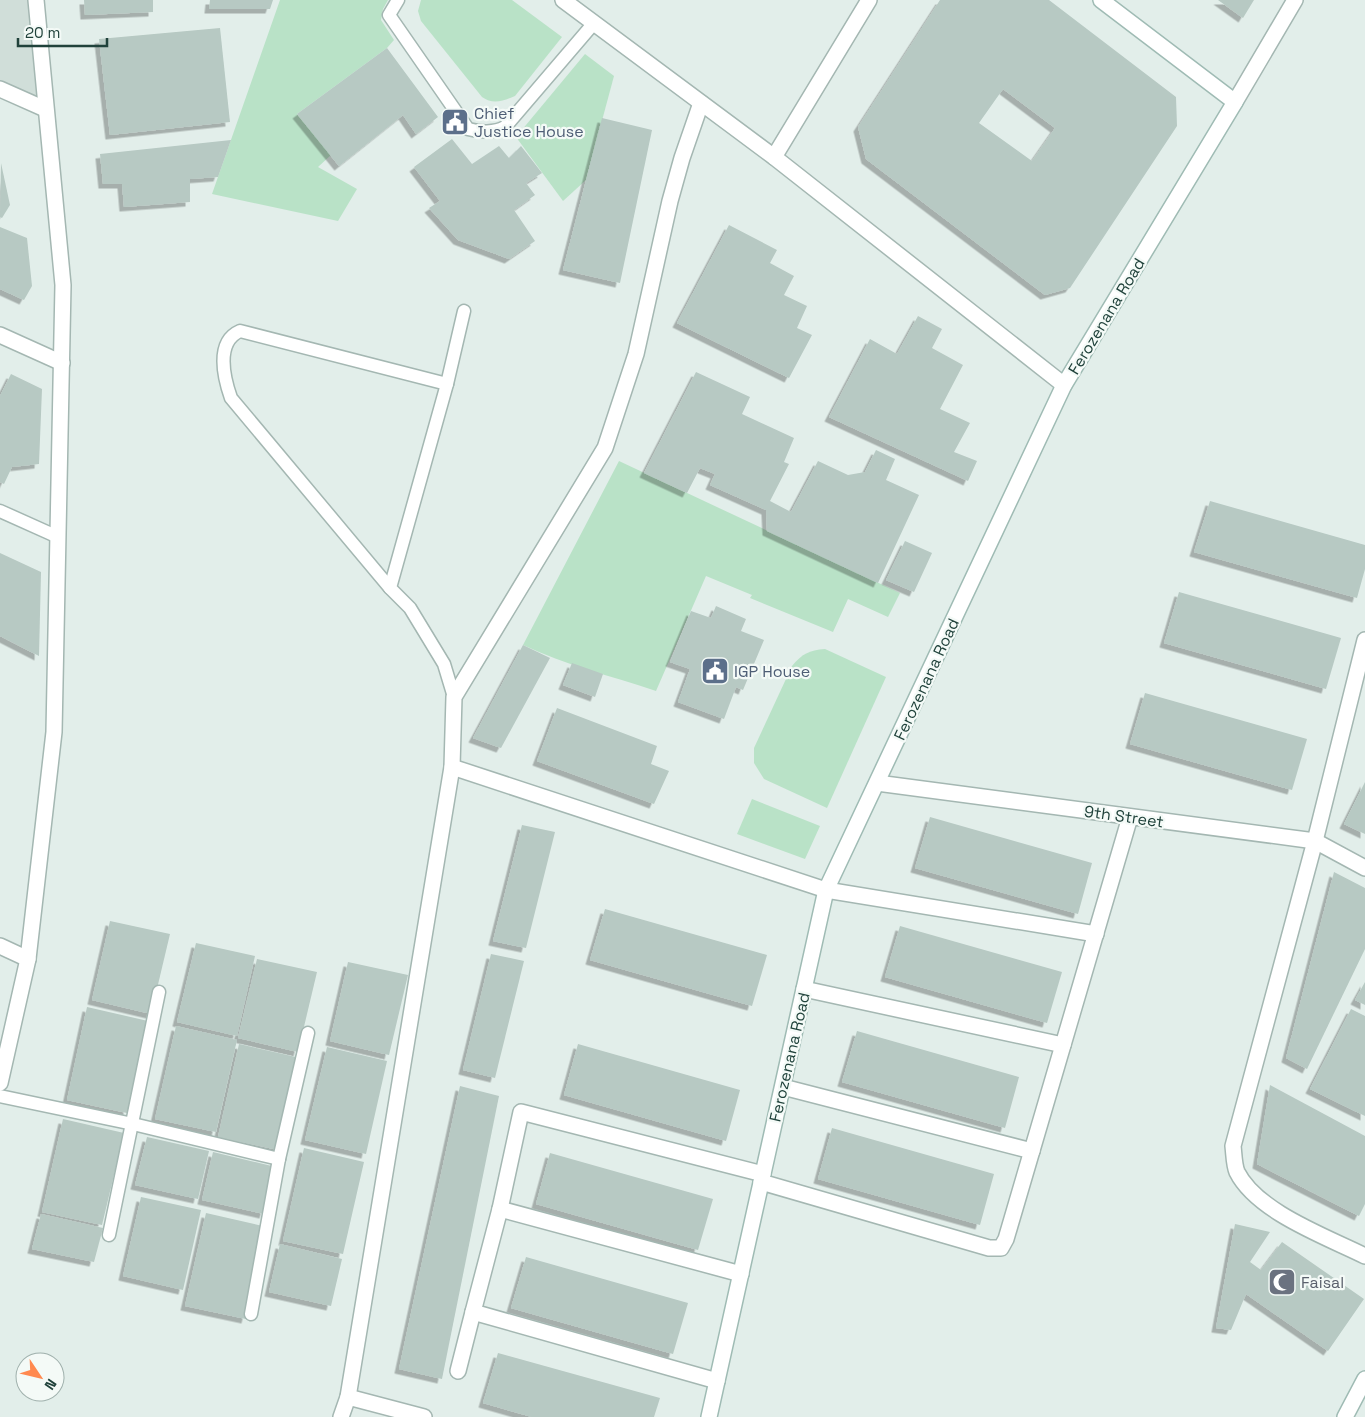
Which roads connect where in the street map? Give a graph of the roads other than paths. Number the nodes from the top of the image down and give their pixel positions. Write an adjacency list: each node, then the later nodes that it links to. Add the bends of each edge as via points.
1 (36, 0): 11 (street)
2 (398, 0): 7 (lane, via 389,15 468,129 476,131 505,127)
3 (563, 0): 7 (street)
4 (869, 0): 12 (street)
5 (1101, 0): 9 (street)
6 (1295, 0): 9 (street, Ferozenana Road)
7 (594, 23): 10 (street)
8 (0, 90): 11 (street)
9 (1235, 102): 17 (street, Ferozenana Road)
10 (701, 103): 12 (street); 22 (street, via 679,166 636,354 605,448)
11 (45, 109): 15 (street, via 63,285)
12 (774, 157): 17 (street)
13 (464, 311): 16 (lane)
14 (0, 335): 15 (street)
15 (62, 362): 19 (street)
16 (447, 384): 20 (lane); 20 (lane, via 240,331 226,345 223,362 231,398)
17 (1064, 385): 24 (street, Ferozenana Road)
18 (0, 511): 19 (lane)
19 (58, 537): 31 (street, via 54,732)
20 (390, 588): 22 (lane, via 410,608 444,664)
21 (1365, 640): 26 (street)
22 (454, 698): 23 (street)
23 (452, 767): 28 (street); 52 (street)
24 (877, 783): 25 (street, 9th Street); 28 (street, Ferozenana Road)
25 (1130, 817): 26 (street, 9th Street); 29 (street)
26 (1315, 841): 27 (street, 9th Street); 45 (street, via 1233,1146 1237,1171 1252,1194 1272,1209)
27 (1365, 868)
28 (826, 890): 29 (street); 32 (street, Ferozenana Road)
29 (1096, 934): 35 (street)
30 (0, 946): 31 (street)
31 (28, 959): 36 (street)
32 (804, 989): 35 (street); 37 (street, Ferozenana Road)
33 (159, 992): 39 (lane)
34 (308, 1033): 41 (lane)
35 (1063, 1046): 40 (street)
36 (0, 1083)
37 (783, 1087): 40 (street); 42 (street, Ferozenana Road)
38 (0, 1096): 39 (lane)
39 (133, 1124): 41 (lane); 44 (lane)
40 (1032, 1151): 42 (street, via 1001,1248 989,1248)
41 (279, 1159): 48 (lane)
42 (762, 1178): 43 (street, via 521,1112); 46 (street, Ferozenana Road)
43 (500, 1209): 46 (street); 47 (street)
44 (109, 1235)
45 (1365, 1256)
46 (740, 1274): 51 (street, Ferozenana Road)
47 (473, 1312): 49 (street); 51 (street)
48 (251, 1314)
49 (458, 1371)
50 (1365, 1379): 56 (street)
51 (717, 1381): 55 (street, Ferozenana Road)
52 (348, 1397): 53 (street); 54 (street)
53 (341, 1417)
54 (424, 1417)
55 (709, 1417)
56 (1345, 1417)

